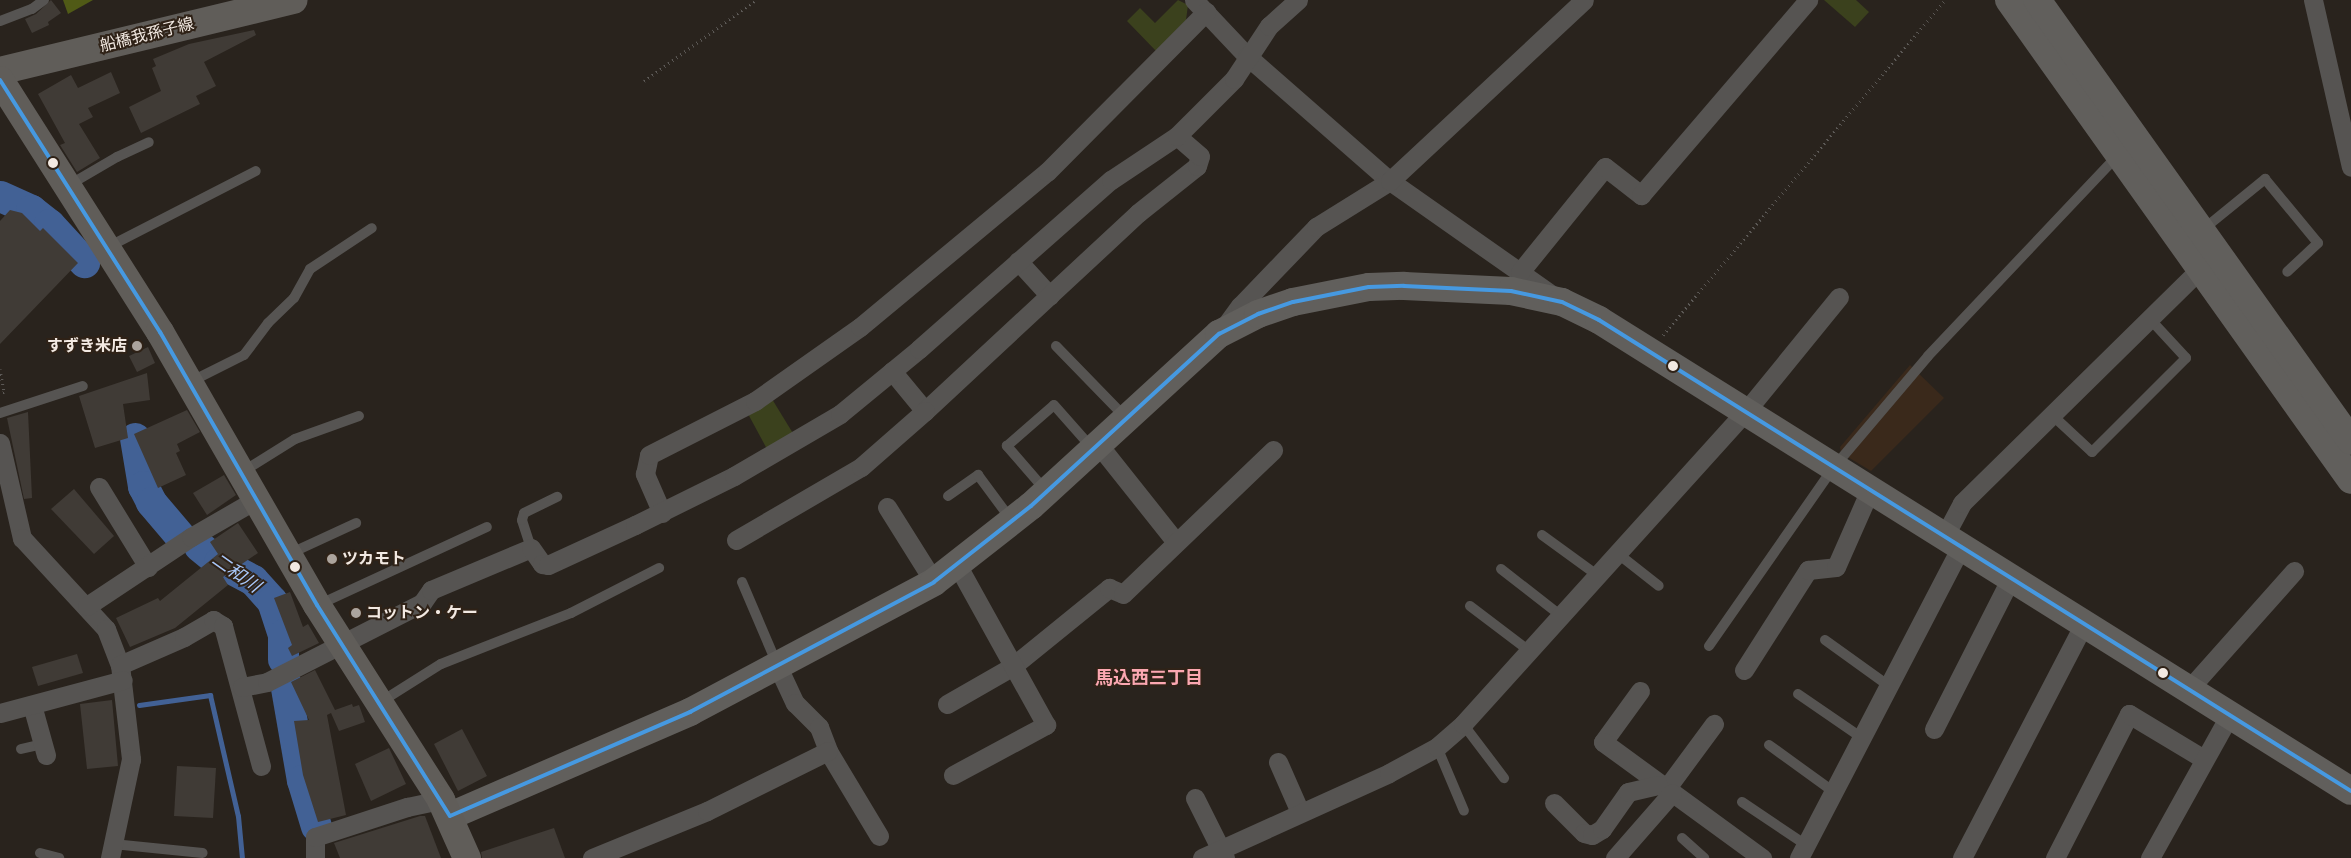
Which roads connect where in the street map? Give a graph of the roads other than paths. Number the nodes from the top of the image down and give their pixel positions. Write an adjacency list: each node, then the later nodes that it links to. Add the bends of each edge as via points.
1 (44, 0): 10 (lane, via 32,9)
2 (294, 0): 12 (main road, 船橋我孫子線)
3 (1298, 0): 11 (street, via 1269,26)
4 (1584, 0): 19 (street)
5 (1808, 0): 25 (street, via 1641,194 1605,168)
6 (2009, 0): 16 (street)
7 (2037, 0): 16 (street)
8 (2313, 0): 17 (street)
9 (1200, 6): 11 (street); 57 (street, via 1047,172 860,326 756,401 649,455 645,474)
10 (0, 21)
11 (1247, 56): 14 (street, via 1234,79); 19 (street)
12 (0, 71)
13 (0, 80): 20 (main road)
14 (1176, 136): 24 (street, via 1111,180); 28 (street, via 1200,156 1198,166 1138,212)
15 (150, 142): 20 (lane, via 117,156)
16 (2128, 145): 43 (street); 47 (lane, via 1928,356); 49 (street)
17 (2351, 168)
18 (256, 171): 23 (lane)
19 (1390, 181): 25 (street); 32 (street, via 1316,227 1240,306)
20 (67, 186): 23 (main road)
21 (2212, 223): 26 (lane, via 2265,179 2318,244)
22 (372, 228): 35 (lane, via 310,269 294,298 268,323 244,355)
23 (107, 247): 35 (main road)
24 (1018, 261): 28 (street); 34 (street)
25 (1520, 272): 30 (street)
26 (2287, 272)
27 (2192, 277): 31 (street)
28 (1050, 296): 37 (street)
29 (1839, 297): 38 (street)
30 (1562, 302): 32 (street, via 1512,291 1460,286 1369,287 1293,302 1258,314); 38 (street, via 1600,320)
31 (2148, 317): 40 (street); 40 (lane, via 2186,358 2092,452)
32 (1219, 334): 42 (street)
33 (1056, 346): 42 (lane)
34 (892, 371): 37 (street); 57 (street, via 840,414 734,476)
35 (190, 382): 48 (main road)
36 (83, 386): 39 (lane)
37 (925, 411): 62 (street, via 861,467)
38 (1746, 411): 47 (street); 66 (street)
39 (0, 413)
40 (2051, 414): 64 (street, via 1962,503)
41 (359, 416): 48 (lane, via 295,439)
42 (1126, 418): 45 (street)
43 (2351, 441)
44 (0, 443): 79 (street, via 22,538 30,550)
45 (1095, 446): 52 (street); 52 (lane, via 1054,405 1007,446); 63 (street)
46 (1273, 450): 63 (street)
47 (1834, 467): 51 (street); 85 (lane)
48 (241, 473): 55 (main road)
49 (2351, 480)
50 (98, 487): 69 (street)
51 (1870, 490): 64 (street); 89 (street, via 1836,567 1808,570)
52 (1046, 492): 58 (street)
53 (948, 496): 58 (lane, via 978,475)
54 (556, 497): 65 (lane, via 524,513 522,520)
55 (255, 500): 67 (main road); 69 (street)
56 (887, 507): 76 (street)
57 (662, 512): 65 (street, via 548,565 542,564)
58 (1012, 521): 68 (street)
59 (356, 523): 67 (lane)
60 (487, 527): 78 (lane)
61 (1542, 535): 73 (lane)
62 (736, 540)
63 (1176, 542): 87 (street, via 1123,594 1109,588)
64 (1953, 542): 74 (street); 91 (street)
65 (531, 548): 84 (street, via 430,590 422,603)
66 (1616, 553): 73 (street); 77 (lane)
67 (288, 554): 78 (main road)
68 (958, 566): 76 (street); 87 (street)
69 (148, 567): 79 (street)
70 (659, 568): 96 (lane, via 571,612 441,664)
71 (1501, 569): 81 (lane)
72 (2294, 571): 93 (street)
73 (1597, 575): 81 (street)
74 (2011, 578): 82 (street); 103 (street)
75 (742, 582): 88 (lane)
76 (934, 582): 88 (street)
77 (1659, 586)
78 (317, 605): 84 (main road)
79 (87, 606): 90 (street, via 112,640)
80 (1470, 606): 86 (lane)
81 (1560, 615): 86 (street)
82 (2084, 624): 93 (street); 139 (street)
83 (1825, 640): 91 (lane)
84 (341, 645): 92 (street, via 267,682); 96 (main road)
85 (1709, 646)
86 (1528, 650): 101 (street)
87 (1013, 666): 97 (street); 113 (street, via 1046,725)
88 (778, 667): 109 (street, via 795,703 819,727); 121 (street, via 624,743)
89 (1744, 670)
90 (121, 672): 92 (street, via 213,620 223,626); 98 (street); 126 (street, via 131,758)
91 (1889, 686): 104 (street)
92 (242, 687): 112 (street)
93 (2189, 689): 100 (street)
94 (1640, 691): 115 (street, via 1603,742)
95 (1798, 694): 104 (lane)
96 (378, 704): 121 (main road)
97 (947, 704)
98 (32, 705): 99 (street); 108 (street)
99 (0, 714)
100 (2230, 714): 110 (street); 116 (street)
101 (1463, 724): 106 (street); 114 (lane)
102 (1714, 724): 115 (street)
103 (1934, 729)
104 (1862, 738): 117 (street)
105 (1769, 745): 117 (lane)
106 (1437, 747): 122 (lane); 123 (street, via 1390,773)
107 (21, 749): 108 (lane)
108 (44, 749)
109 (828, 751): 124 (street); 134 (street, via 707,811)
110 (2204, 759): 140 (street, via 2129,714); 141 (street)
111 (1278, 762): 123 (street)
112 (261, 766)
113 (953, 775)
114 (1504, 778)
115 (1665, 789): 120 (street, via 1628,792 1602,829 1592,835 1584,833); 136 (street); 138 (street)
116 (2351, 791)
117 (1834, 792): 127 (street)
118 (1195, 798): 130 (street)
119 (1742, 802): 127 (lane)
120 (1554, 803)
121 (445, 808): 132 (street, via 406,807 315,837); 133 (main road)
122 (1464, 811)
123 (1300, 812): 130 (street)
124 (878, 836)
125 (1682, 838): 137 (lane)
126 (111, 851): 129 (lane)
127 (1802, 852)
128 (40, 853): 131 (lane)
129 (203, 853)
130 (1224, 854): 135 (street)
131 (58, 858)
132 (315, 858)
133 (467, 858)
134 (592, 858)
135 (1202, 858)
136 (1615, 858)
137 (1704, 858)
138 (1762, 858)
139 (1962, 858)
140 (2055, 858)
141 (2150, 858)

